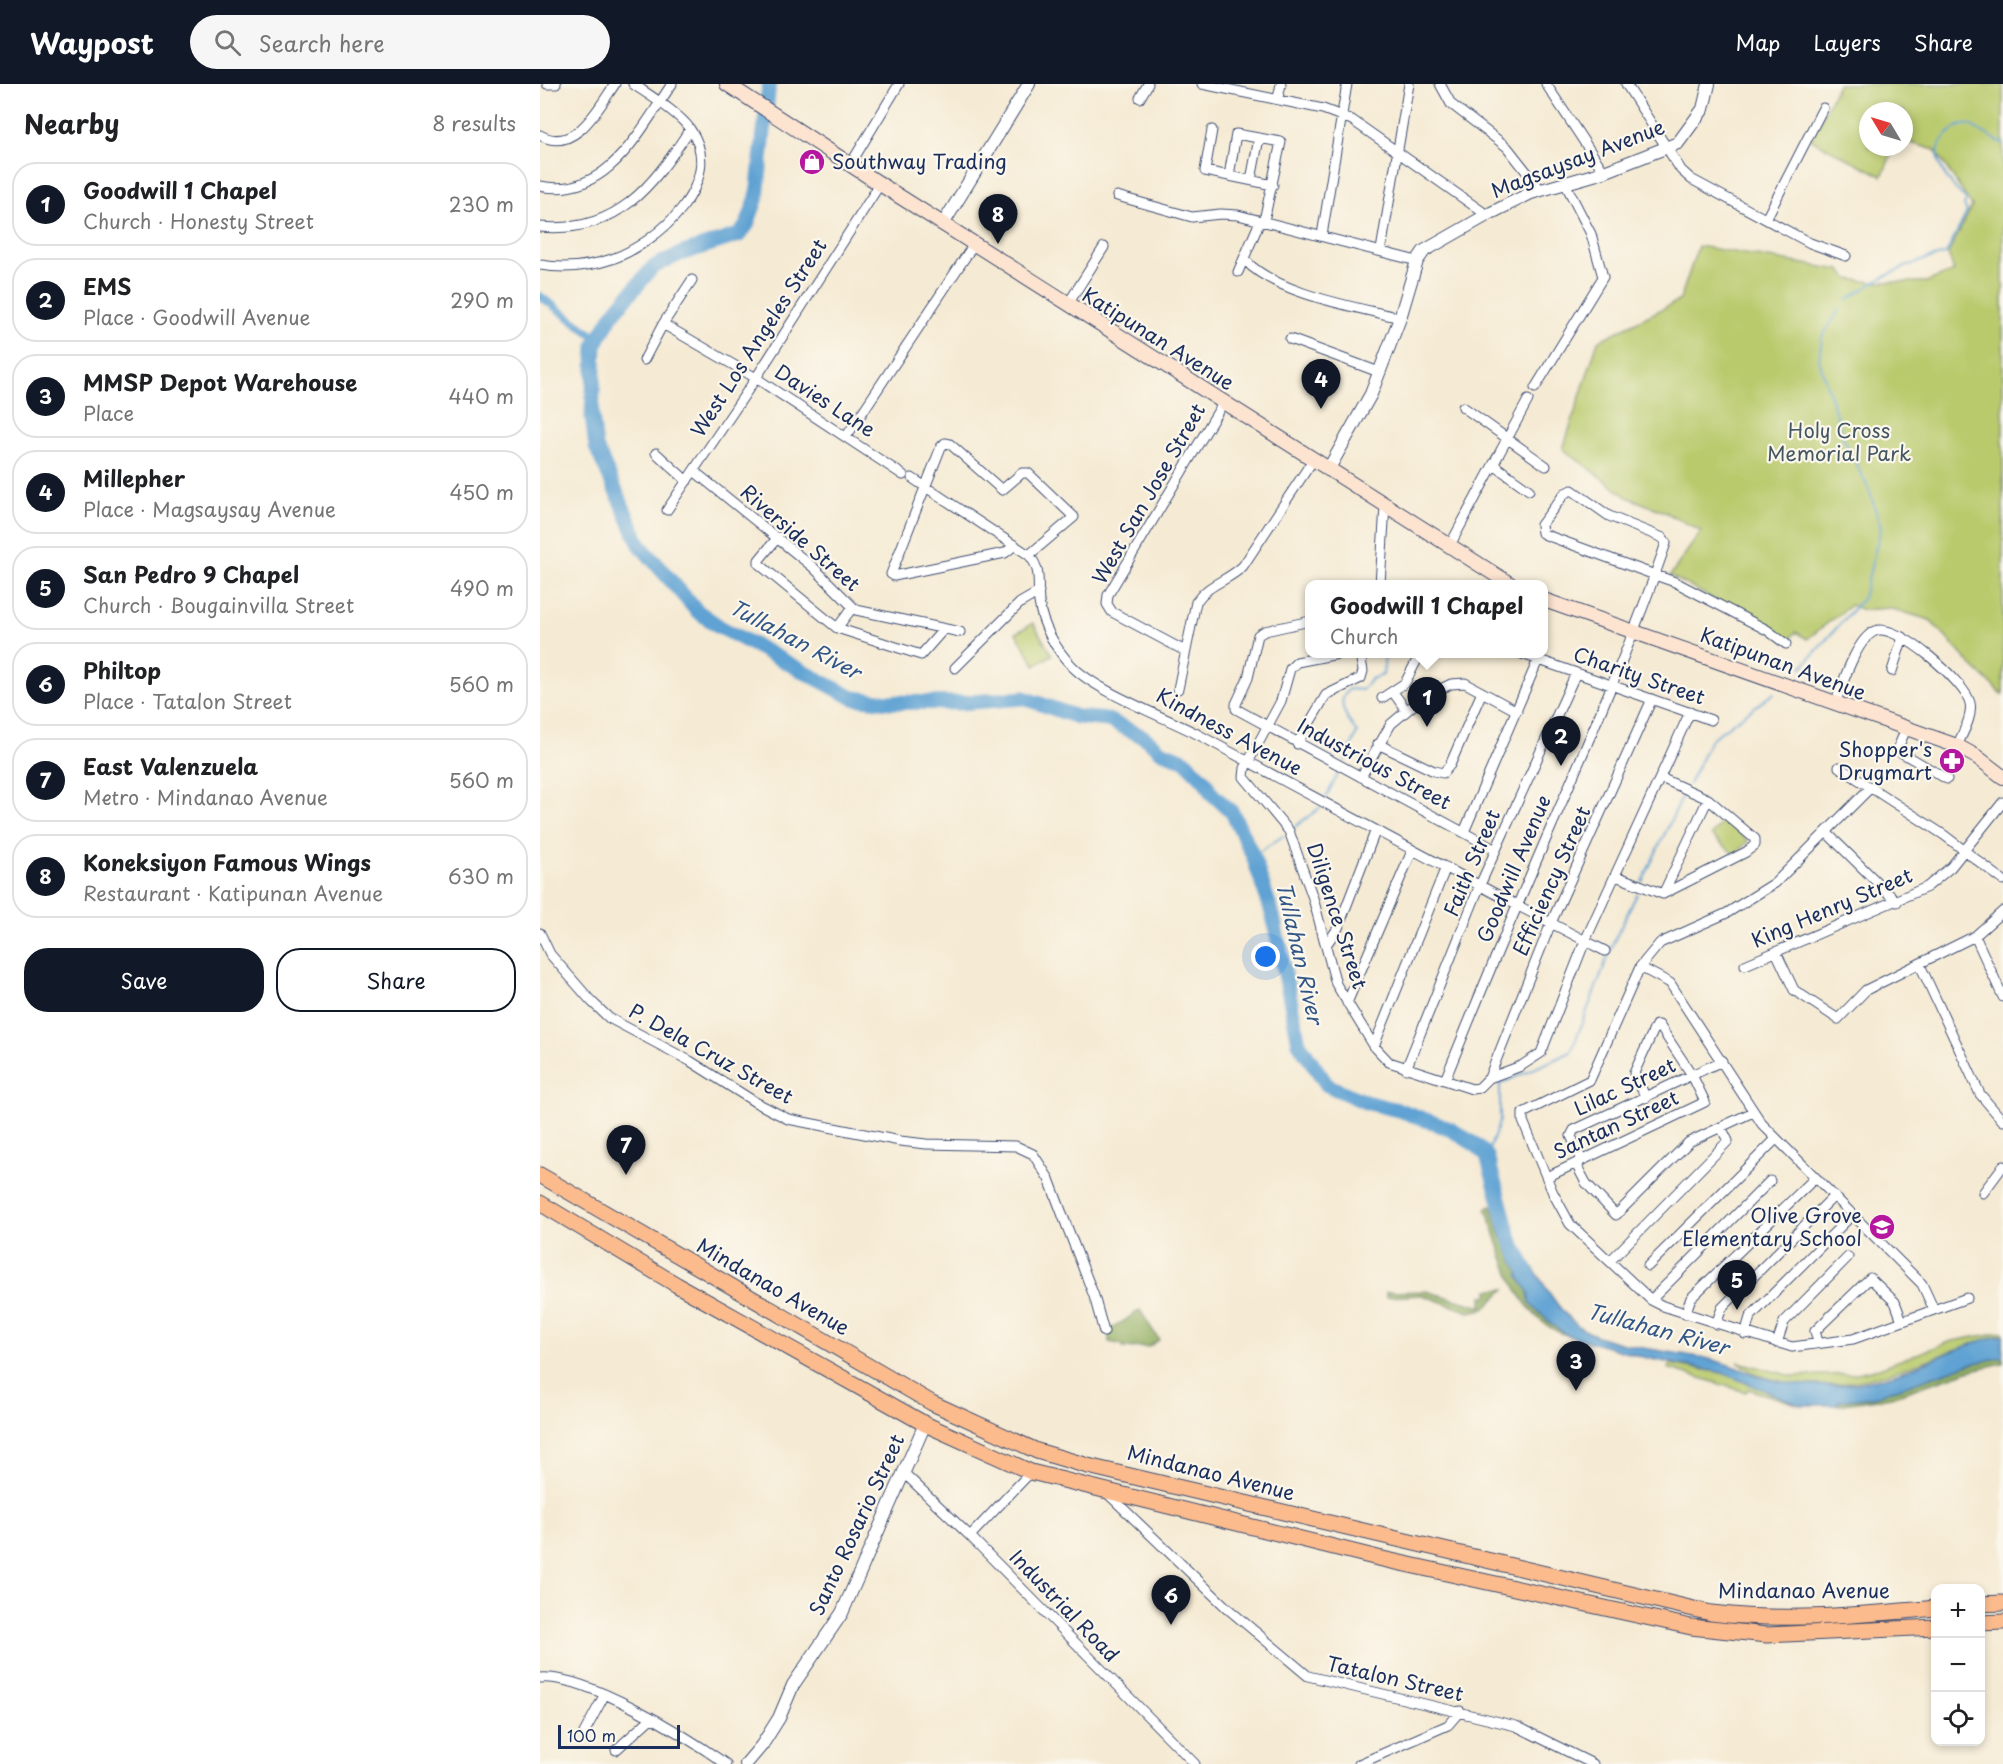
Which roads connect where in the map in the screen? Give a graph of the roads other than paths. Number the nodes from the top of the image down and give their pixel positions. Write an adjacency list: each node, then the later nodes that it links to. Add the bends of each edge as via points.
1 (547, 84): 2 (street)
2 (556, 84)
3 (615, 84): 25 (street, via 580,133 562,138)
4 (633, 84): 20 (street)
5 (672, 84): 20 (street)
6 (899, 84): 29 (street)
7 (1029, 84): 42 (street)
8 (1148, 84): 18 (street)
9 (1202, 84): 19 (street)
10 (1281, 84): 19 (street)
11 (1347, 84): 22 (street)
12 (1409, 84): 28 (street)
13 (1440, 84): 37 (street, via 1452,104 1507,147)
14 (1546, 84): 30 (street)
15 (1626, 84): 27 (street)
16 (1708, 84): 27 (street, Magsaysay Avenue, via 1707,97 1696,121)
17 (733, 88): 29 (main road, Katipunan Avenue)
18 (1140, 98)
19 (1278, 98): 22 (street)
20 (659, 102): 23 (street); 36 (street, via 620,160 598,176 577,185)
21 (1823, 108): 40 (street)
22 (1342, 115): 28 (street); 44 (street)
23 (690, 129): 43 (street, via 647,189 618,213 582,226); 51 (street, via 699,152 700,172 679,213 655,235 632,250 592,265)
24 (1212, 130): 31 (street, via 1205,171)
25 (540, 135)
26 (1259, 138): 31 (street, via 1235,136); 32 (street); 34 (street, via 1281,143)
27 (1668, 149): 30 (street, Magsaysay Avenue); 40 (street, via 1681,170 1698,183)
28 (1398, 151): 39 (street); 47 (street)
29 (850, 165): 33 (main road, Katipunan Avenue)
30 (1604, 172): 35 (street, Magsaysay Avenue)
31 (1229, 176): 32 (street)
32 (1251, 180): 34 (street)
33 (880, 184): 42 (main road, Katipunan Avenue); 60 (street, West Los Angeles Street)
34 (1273, 185): 41 (street)
35 (1566, 185): 37 (street, Magsaysay Avenue); 61 (street, via 1591,234 1603,277)
36 (540, 186)
37 (1541, 190): 39 (street, Magsaysay Avenue)
38 (1117, 196): 41 (street, via 1192,217 1230,214)
39 (1486, 215): 50 (street, Magsaysay Avenue, via 1424,251)
40 (1766, 219): 48 (street, via 1810,243)
41 (1262, 221): 44 (street); 49 (street)
42 (943, 224): 45 (main road, Katipunan Avenue)
43 (540, 227)
44 (1322, 236): 47 (street)
45 (974, 244): 54 (main road, Katipunan Avenue); 65 (street)
46 (1104, 247): 54 (street)
47 (1381, 250): 50 (street)
48 (1846, 256)
49 (1245, 260): 52 (street); 55 (street, via 1299,292)
50 (1417, 261): 55 (street)
51 (540, 266)
52 (1238, 272)
53 (692, 280): 56 (street)
54 (1068, 304): 63 (main road, Katipunan Avenue)
55 (1400, 318): 59 (street)
56 (663, 324): 58 (street); 60 (street, Davies Lane)
57 (1290, 339): 59 (street)
58 (644, 360)
59 (1380, 372): 71 (street)
60 (756, 378): 65 (street, Davies Lane); 72 (street, West Los Angeles Street)
61 (1535, 388)
62 (1528, 400): 66 (street)
63 (1223, 403): 68 (main road, Katipunan Avenue); 95 (street, West San Jose Street, via 1108,595 1107,604 1112,612)
64 (1463, 407): 66 (street)
65 (846, 436): 74 (street, Davies Lane)
66 (1508, 438): 69 (street); 70 (street)
67 (656, 453): 73 (street)
68 (1313, 460): 71 (main road, Katipunan Avenue); 95 (street, via 1244,566 1204,590 1196,602)
69 (1494, 465): 75 (street); 80 (street)
70 (1546, 466)
71 (1328, 470): 76 (main road, Katipunan Avenue)
72 (693, 471): 73 (street, West Los Angeles Street); 78 (street, Riverside Street)
73 (687, 481): 77 (street, West Los Angeles Street)
74 (925, 485): 79 (street); 79 (street, via 891,575 1005,553); 81 (street, via 945,443 1002,490 1022,473 1028,473 1074,518)
75 (1529, 490)
76 (1384, 506): 80 (main road, Katipunan Avenue); 83 (street)
77 (666, 510)
78 (778, 537): 87 (street, Riverside Street); 89 (street, via 759,564)
79 (1015, 545): 81 (street)
80 (1449, 547): 84 (main road, Katipunan Avenue)
81 (1029, 555): 85 (street, Kindness Avenue, via 1038,569)
82 (1655, 574): 82 (street, Goodwill Avenue, via 1666,543 1663,538 1610,516 1570,489 1540,528 1546,535); 92 (street, Goodwill Avenue); 94 (street, via 1767,630)
83 (1380, 580)
84 (1502, 580)
85 (1039, 592): 101 (street, via 1020,603); 120 (street, Kindness Avenue, via 1049,632 1078,672)
86 (1548, 601): 92 (main road, Katipunan Avenue)
87 (853, 607): 89 (street); 90 (street, Riverside Street, via 861,614)
88 (1305, 622): 115 (street, Industrious Street, via 1258,635 1236,709)
89 (837, 628): 90 (street, via 921,655)
90 (944, 630): 91 (street, Riverside Street)
91 (960, 632)
92 (1634, 632): 104 (street, Goodwill Avenue); 110 (main road, Katipunan Avenue)
93 (1903, 637): 102 (street); 110 (street, via 1889,630 1868,636 1854,657); 119 (street, via 1937,663 1969,699 1970,715)
94 (1786, 644)
95 (1185, 651): 105 (street)
96 (1320, 658): 115 (street, via 1293,664)
97 (1361, 658): 117 (street, via 1361,678 1326,695)
98 (1418, 658): 106 (street, via 1405,682)
99 (1533, 658): 100 (street, Charity Street)
100 (1538, 660): 103 (street, Charity Street); 112 (street)
101 (955, 668)
102 (1892, 671)
103 (1576, 673): 104 (street, Charity Street); 132 (street, Faith Street)
104 (1613, 686): 109 (street, Charity Street); 141 (street, Goodwill Avenue)
105 (1178, 689)
106 (1393, 692): 108 (street); 111 (street)
107 (1482, 692): 111 (street, via 1459,682 1426,696); 112 (street); 118 (street, via 1450,765 1443,772)
108 (1382, 698)
109 (1652, 699): 113 (street, Charity Street); 143 (street, Efficiency Street)
110 (1835, 704): 116 (main road, Katipunan Avenue)
111 (1406, 710): 118 (street)
112 (1517, 711): 130 (street)
113 (1689, 712): 114 (street, Charity Street); 124 (street, Diligence Street)
114 (1711, 720)
115 (1267, 727): 117 (street, Industrious Street); 120 (street)
116 (1906, 729): 119 (main road, Katipunan Avenue); 125 (street, via 1897,750)
117 (1297, 744): 122 (street, Industrious Street)
118 (1378, 744): 122 (street)
119 (1957, 746): 123 (main road, Katipunan Avenue)
120 (1248, 762): 129 (street, Kindness Avenue); 147 (street, Diligence Street, via 1245,781 1294,842)
121 (1839, 767): 126 (street)
122 (1362, 777): 130 (street, Industrious Street)
123 (2003, 777)
124 (1661, 778): 127 (street); 136 (street, Diligence Street)
125 (1947, 779)
126 (1870, 788): 131 (street); 133 (street)
127 (1708, 799): 139 (street); 139 (street, via 1755,839 1755,845)
128 (2003, 802): 133 (street, King Henry Street)
129 (1375, 832): 134 (street, Kindness Avenue); 147 (street, via 1338,928)
130 (1464, 832): 132 (street, Industrious Street)
131 (1826, 832): 140 (street); 154 (street, via 1775,883 1727,913 1660,943)
132 (1496, 850): 138 (street, Faith Street)
133 (1965, 850): 137 (street); 140 (street, King Henry Street, via 1935,882)
134 (1412, 851): 135 (street, Kindness Avenue); 156 (street)
135 (1446, 867): 138 (street, Kindness Avenue); 157 (street)
136 (1616, 876): 139 (street); 146 (street, Diligence Street)
137 (2003, 880)
138 (1480, 885): 141 (street, Kindness Avenue); 159 (street, Faith Street)
139 (1662, 894)
140 (1897, 902): 149 (street, King Henry Street)
141 (1517, 905): 143 (street, Kindness Avenue); 162 (street, Goodwill Avenue)
142 (2003, 911): 145 (street)
143 (1551, 923): 146 (street, Kindness Avenue); 161 (street, Efficiency Street)
144 (540, 933): 150 (street, P. Dela Cruz Street)
145 (1975, 936): 153 (street); 155 (street)
146 (1585, 941): 148 (street, Kindness Avenue); 161 (street, Diligence Street, via 1541,1053 1521,1066)
147 (1326, 945): 156 (street, Diligence Street, via 1336,984)
148 (1605, 951)
149 (1776, 952): 152 (street, King Henry Street); 153 (street, via 1794,990 1838,1019 1866,990)
150 (550, 954): 151 (street); 189 (street, P. Dela Cruz Street, via 609,1018 690,1060 788,1119 900,1141 1016,1146 1033,1154 1040,1161 1062,1212)
151 (540, 960)
152 (1745, 965)
153 (1920, 965): 165 (street, via 1980,1094)
154 (1640, 967): 158 (street, via 1670,983); 171 (street, via 1590,1080 1523,1113)
155 (2003, 998)
156 (1347, 1003): 157 (street, Diligence Street)
157 (1374, 1046): 159 (street, Diligence Street, via 1389,1062)
158 (1722, 1061): 160 (street, Lilac Street); 164 (street)
159 (1406, 1069): 162 (street, Diligence Street)
160 (1692, 1075): 163 (street, Lilac Street); 163 (street, via 1656,1025 1634,1073); 168 (street, Santan Street, via 1704,1104)
161 (1489, 1078): 162 (street, Diligence Street, via 1472,1089)
162 (1445, 1080)
163 (1646, 1098): 168 (street, Lilac Street, via 1574,1130 1571,1136)
164 (1753, 1112): 166 (street); 167 (street)
165 (2003, 1121)
166 (1721, 1127): 168 (street, via 1689,1142 1614,1214 1586,1183); 179 (street, via 1728,1141)
167 (1776, 1139): 172 (street); 180 (street)
168 (1579, 1162): 171 (street, Santan Street)
169 (2003, 1167): 174 (street)
170 (540, 1175): 181 (main road, Mindanao Avenue)
171 (1547, 1177): 179 (street, via 1570,1224)
172 (1815, 1178): 175 (street); 185 (street, via 1691,1298)
173 (1770, 1181): 183 (street)
174 (1983, 1193)
175 (1834, 1196): 177 (street); 188 (street, via 1722,1308)
176 (540, 1203): 186 (main road, Mindanao Avenue)
177 (1852, 1215): 184 (street, via 1922,1284); 190 (street, via 1750,1317)
178 (1848, 1257): 192 (street, via 1784,1322)
179 (1611, 1261): 183 (street)
180 (1648, 1266)
181 (747, 1297): 186 (main road); 201 (main road, Mindanao Avenue, via 932,1403 1037,1451 1088,1466 1711,1613 1767,1616)
182 (1967, 1298): 184 (street)
183 (1651, 1300): 185 (street)
184 (1934, 1310): 187 (street)
185 (1685, 1314): 188 (street)
186 (736, 1318): 193 (main road, Mindanao Avenue)
187 (1902, 1321): 191 (street, via 1853,1339); 191 (street, via 1895,1302 1870,1278 1815,1331)
188 (1716, 1324): 190 (street)
189 (1104, 1332)
190 (1746, 1334): 192 (street)
191 (1818, 1342): 192 (street, via 1792,1347)
192 (1777, 1343)
193 (925, 1424): 194 (main road, Mindanao Avenue); 195 (street, Santo Rosario Street)
194 (1031, 1472): 196 (main road, Mindanao Avenue); 197 (street)
195 (905, 1474): 197 (street, Industrial Road); 213 (street, Santo Rosario Street, via 842,1613 793,1685 762,1745)
196 (1107, 1493): 205 (main road, Mindanao Avenue, via 1691,1627 1767,1635); 208 (street, Tatalon Street, via 1227,1608 1308,1676)
197 (970, 1536): 214 (street, Industrial Road)
198 (2003, 1603): 199 (main road)
199 (1985, 1604)
200 (1931, 1608): 201 (main road, Mindanao Avenue)
201 (1903, 1611): 205 (main road)
202 (2003, 1622): 203 (main road)
203 (1985, 1623)
204 (1931, 1627): 205 (main road, Mindanao Avenue)
205 (1904, 1630)
206 (540, 1678): 207 (street, via 551,1677)
207 (605, 1694): 209 (street); 210 (street)
208 (1460, 1711): 215 (street, via 1448,1725); 216 (street, Tatalon Street, via 1521,1728)
209 (650, 1719): 211 (street); 212 (street)
210 (584, 1733)
211 (616, 1750)
212 (726, 1764)
213 (746, 1764)
214 (1196, 1764)
215 (1359, 1764)
216 (1593, 1764)

